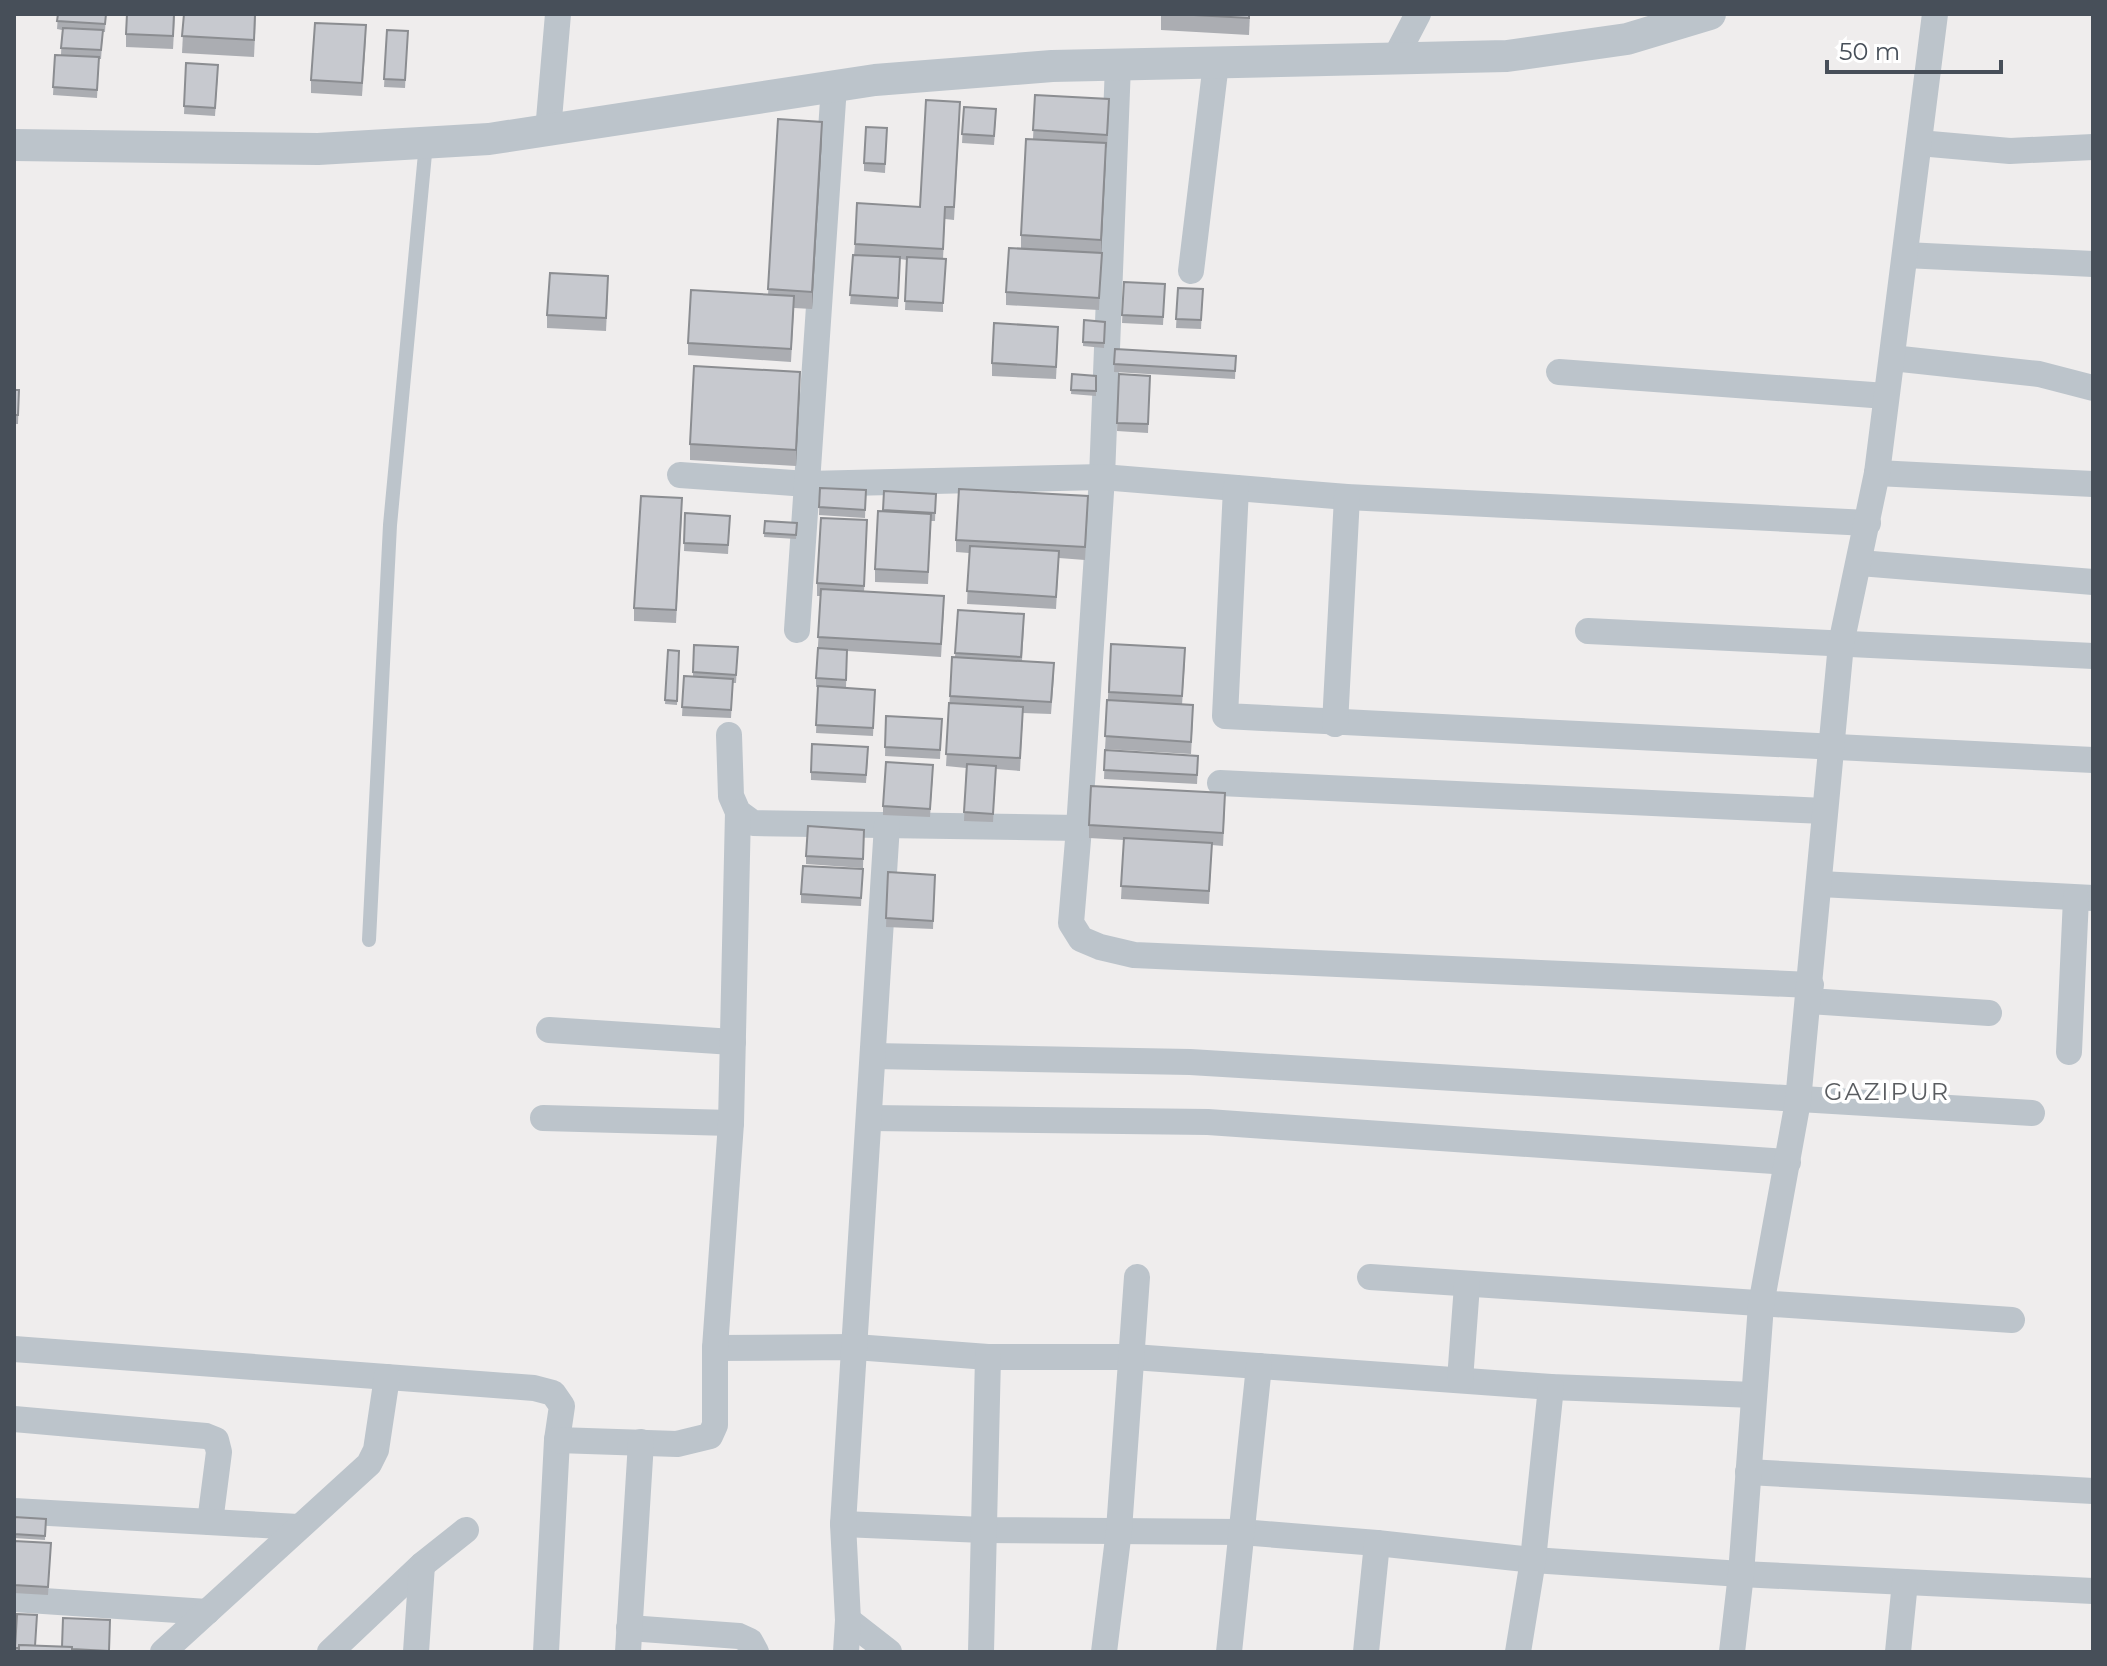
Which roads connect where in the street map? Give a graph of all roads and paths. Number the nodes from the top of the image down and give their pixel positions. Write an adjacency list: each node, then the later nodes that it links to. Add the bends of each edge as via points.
1 (558, 14): 9 (street)
2 (1418, 14): 5 (street)
3 (1710, 14): 5 (street, via 1627,39 1537,52)
4 (1935, 14): 11 (street)
5 (1395, 58): 6 (street)
6 (1216, 63): 7 (street); 16 (street)
7 (1118, 65): 8 (street); 23 (street)
8 (834, 86): 9 (street); 24 (street)
9 (548, 131): 10 (street)
10 (426, 143): 12 (street, via 318,149); 46 (lane, via 390,525)
11 (1919, 143): 13 (street, via 2010,151); 14 (street)
12 (14, 145)
13 (2093, 147)
14 (1905, 255): 15 (street); 17 (street)
15 (2093, 264)
16 (1191, 271)
17 (1892, 358): 19 (street, via 2039,374); 20 (street)
18 (1559, 372): 20 (street)
19 (2093, 388)
20 (1886, 396): 21 (street)
21 (1877, 473): 25 (street); 28 (street)
22 (680, 475): 24 (street)
23 (1102, 477): 24 (street); 26 (street); 43 (street)
24 (807, 484): 31 (street)
25 (2093, 484)
26 (1236, 488): 27 (street); 35 (street, via 1225,716)
27 (1347, 497): 28 (street); 35 (street)
28 (1868, 523): 29 (street)
29 (1860, 563): 30 (street); 33 (street)
30 (2093, 582)
31 (797, 630)
32 (1588, 631): 33 (street)
33 (1841, 644): 34 (street); 37 (street)
34 (2093, 656)
35 (1335, 724): 37 (street)
36 (729, 735): 41 (street, via 731,796)
37 (1832, 749): 38 (street); 40 (street)
38 (2093, 760)
39 (1220, 783): 40 (street)
40 (1824, 811): 44 (street)
41 (738, 812): 42 (street, via 753,823 769,825); 50 (street)
42 (887, 825): 43 (street); 52 (street)
43 (1079, 828): 47 (street, via 1071,923 1081,939 1123,952)
44 (1820, 884): 45 (street); 47 (street)
45 (2085, 898): 51 (street)
46 (369, 940)
47 (1810, 993): 48 (street); 53 (street)
48 (1989, 1013)
49 (549, 1030): 50 (street)
50 (733, 1042): 57 (street)
51 (2069, 1052)
52 (873, 1056): 53 (street, via 1190,1062); 56 (street)
53 (1798, 1101): 54 (street); 58 (street)
54 (2032, 1113)
55 (543, 1118): 57 (street)
56 (870, 1118): 58 (street, via 1208,1122); 64 (street)
57 (731, 1123): 65 (street)
58 (1788, 1162): 62 (street)
59 (1137, 1277): 68 (street)
60 (1370, 1277): 61 (street)
61 (1467, 1285): 62 (street); 71 (street)
62 (1761, 1305): 63 (street); 73 (street)
63 (2012, 1320)
64 (855, 1347): 65 (street); 67 (street); 81 (street)
65 (715, 1348): 76 (street, via 715,1425 710,1436 677,1444)
66 (14, 1349): 70 (street)
67 (988, 1357): 68 (street); 84 (street)
68 (1133, 1357): 69 (street); 85 (street)
69 (1259, 1366): 71 (street); 86 (street)
70 (387, 1377): 75 (street, via 553,1393 562,1406); 82 (street, via 376,1450 369,1464)
71 (1460, 1380): 72 (street)
72 (1551, 1387): 73 (street); 88 (street)
73 (1754, 1395): 77 (street)
74 (14, 1419): 80 (street, via 216,1440)
75 (557, 1440): 76 (street); 100 (street)
76 (641, 1442): 96 (street)
77 (1748, 1472): 78 (street); 90 (street)
78 (2093, 1491)
79 (14, 1511): 80 (street)
80 (210, 1522): 82 (street)
81 (843, 1524): 84 (street); 95 (street)
82 (298, 1527): 94 (street)
83 (466, 1530): 89 (street)
84 (983, 1530): 85 (street); 104 (street)
85 (1119, 1530): 86 (street); 105 (street)
86 (1241, 1532): 87 (street); 106 (street)
87 (1377, 1543): 88 (street); 107 (street)
88 (1533, 1560): 90 (street); 108 (street)
89 (422, 1565): 98 (street); 99 (street)
90 (1741, 1574): 91 (street); 109 (street)
91 (1905, 1582): 92 (street); 110 (street)
92 (2093, 1591)
93 (14, 1599): 94 (street)
94 (207, 1612): 97 (street)
95 (848, 1620): 102 (street); 103 (street)
96 (629, 1640): 101 (street, via 739,1636)
97 (163, 1652)
98 (330, 1652)
99 (416, 1652)
100 (546, 1652)
101 (756, 1652)
102 (846, 1652)
103 (889, 1652)
104 (981, 1652)
105 (1104, 1652)
106 (1229, 1652)
107 (1366, 1652)
108 (1518, 1652)
109 (1732, 1652)
110 (1898, 1652)

